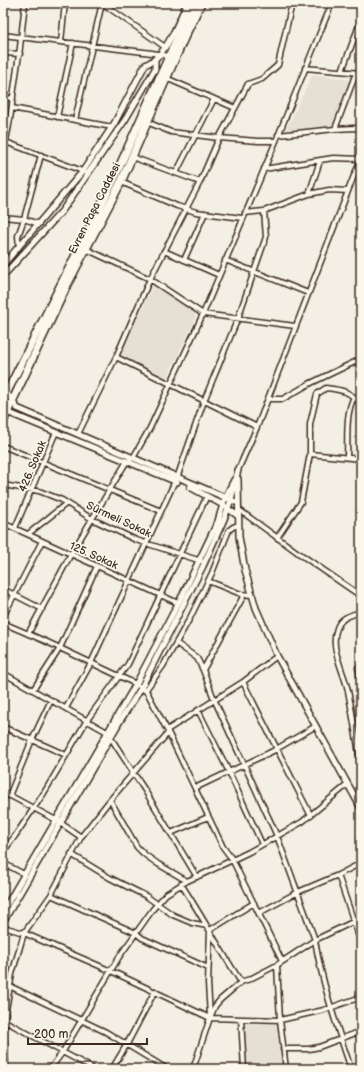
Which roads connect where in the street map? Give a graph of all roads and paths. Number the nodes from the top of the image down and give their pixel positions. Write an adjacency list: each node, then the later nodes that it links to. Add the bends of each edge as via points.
1 (25, 3): 11 (street)
2 (66, 3): 12 (street)
3 (102, 3): 14 (street); 15 (street)
4 (187, 3): 15 (street)
5 (193, 3): 19 (highway, Evren Paşa Caddesi)
6 (201, 3): 25 (highway, Evren Paşa Caddesi)
7 (292, 3): 30 (street, via 278,65 262,79 248,84)
8 (332, 3): 21 (street)
9 (361, 20): 22 (street)
10 (3, 35): 11 (street)
11 (22, 37): 12 (street); 17 (street)
12 (60, 42): 13 (street)
13 (73, 43): 14 (street); 31 (street)
14 (91, 46): 18 (street); 32 (street)
15 (165, 47): 18 (street)
16 (3, 52): 17 (street)
17 (20, 54): 28 (street)
18 (160, 54): 19 (street); 20 (street)
19 (169, 56): 79 (highway, Evren Paşa Caddesi, via 113,181)
20 (155, 60): 34 (street, via 145,65); 48 (street, via 154,69 125,120)
21 (305, 68): 22 (street); 38 (street)
22 (342, 71): 23 (street)
23 (356, 73): 24 (street); 35 (street)
24 (361, 73)
25 (166, 78): 27 (street); 33 (highway, Evren Paşa Caddesi)
26 (3, 97): 28 (street)
27 (214, 99): 30 (street); 37 (street)
28 (13, 100): 29 (street)
29 (12, 108): 31 (street); 40 (street)
30 (235, 108): 39 (street)
31 (57, 117): 32 (street)
32 (75, 120): 34 (street)
33 (147, 122): 37 (street, via 171,132); 44 (highway, Evren Paşa Caddesi)
34 (112, 127): 48 (street)
35 (335, 129): 36 (street); 38 (street)
36 (361, 129)
37 (196, 135): 39 (street); 49 (street)
38 (278, 135): 41 (street)
39 (219, 138): 41 (street); 51 (street)
40 (4, 141): 42 (street); 43 (street)
41 (276, 141): 47 (street)
42 (3, 150)
43 (41, 155): 48 (street); 60 (street)
44 (132, 156): 49 (street); 50 (highway, Evren Paşa Caddesi)
45 (361, 160): 46 (street, via 333,158); 52 (street)
46 (320, 161): 47 (street); 53 (street)
47 (264, 169): 56 (street)
48 (86, 172): 61 (street); 70 (street, via 62,211)
49 (176, 173): 51 (street)
50 (121, 182): 54 (street); 63 (highway, Evren Paşa Caddesi)
51 (200, 182): 54 (street)
52 (348, 191): 53 (street, via 329,190); 72 (street)
53 (310, 194): 55 (street)
54 (185, 208): 57 (street); 64 (street)
55 (264, 211): 56 (street); 68 (street, via 266,237)
56 (244, 213): 59 (street)
57 (205, 214): 59 (street); 65 (street)
58 (3, 217): 60 (street)
59 (242, 218): 66 (street)
60 (24, 219): 61 (street); 62 (street, via 18,236)
61 (39, 224): 62 (street)
62 (19, 247): 67 (street)
63 (86, 249): 71 (street); 84 (highway, Evren Paşa Caddesi)
64 (164, 251): 65 (street); 71 (street)
65 (184, 260): 69 (street)
66 (225, 260): 68 (street); 69 (street)
67 (3, 265)
68 (254, 272): 72 (street); 74 (street)
69 (219, 275): 73 (street)
70 (3, 276)
71 (150, 279): 73 (street); 76 (street)
72 (308, 292): 75 (street)
73 (203, 314): 74 (street); 78 (street)
74 (238, 318): 75 (street); 83 (street)
75 (295, 326): 81 (street)
76 (116, 357): 78 (street); 90 (street)
77 (361, 359): 81 (street, via 283,399)
78 (170, 384): 83 (street); 94 (street)
79 (5, 391): 82 (highway, Evren Paşa Caddesi); 84 (street)
80 (354, 397): 85 (street); 92 (street, via 342,390 326,388 317,394 310,424); 93 (street, via 349,415)
81 (268, 399): 88 (street)
82 (3, 400)
83 (204, 401): 88 (street); 99 (street)
84 (12, 402): 86 (highway, Evren Paşa Caddesi); 90 (street, via 17,408)
85 (361, 404)
86 (5, 410): 87 (highway, Evren Paşa Caddesi); 89 (street)
87 (3, 421)
88 (257, 427): 98 (street)
89 (56, 432): 96 (street); 97 (street, 426. Sokak)
90 (78, 434): 94 (street)
91 (3, 446): 97 (street)
92 (310, 454): 93 (street); 117 (street, via 301,502)
93 (347, 457): 95 (street)
94 (133, 458): 96 (street); 99 (street)
95 (361, 459)
96 (127, 461): 99 (street); 101 (street)
97 (44, 463): 101 (street); 102 (street, 426. Sokak)
98 (238, 470): 104 (street); 105 (street); 108 (street)
99 (176, 479): 103 (street); 104 (street); 110 (street)
100 (3, 485): 102 (street, Sürmeli Sokak)
101 (110, 489): 110 (street); 112 (street)
102 (32, 490): 106 (street, Sürmeli Sokak); 115 (street, 426. Sokak)
103 (207, 496): 107 (street); 121 (street)
104 (225, 498): 105 (street); 107 (street)
105 (231, 500): 108 (street); 109 (street)
106 (67, 503): 112 (street, Sürmeli Sokak); 116 (street)
107 (223, 505): 109 (street); 122 (street)
108 (238, 506): 111 (street); 117 (street)
109 (228, 509): 111 (street); 123 (street)
110 (161, 511): 119 (street)
111 (238, 516): 114 (street)
112 (92, 519): 119 (street, Sürmeli Sokak); 120 (street)
113 (3, 525): 115 (street, 125. Sokak)
114 (238, 525): 126 (street, via 230,530); 131 (street)
115 (15, 528): 116 (street, 125. Sokak)
116 (28, 534): 118 (street, 125. Sokak)
117 (277, 538): 132 (street)
118 (42, 541): 120 (street, 125. Sokak); 128 (street)
119 (146, 543): 121 (street, Sürmeli Sokak); 125 (street)
120 (71, 554): 124 (street, 125. Sokak); 134 (street)
121 (179, 554): 122 (street, Sürmeli Sokak); 129 (street)
122 (199, 560): 123 (street, Sürmeli Sokak); 133 (street)
123 (205, 563): 151 (street)
124 (97, 566): 125 (street, 125. Sokak); 140 (street)
125 (128, 580): 129 (street, 125. Sokak); 142 (street)
126 (208, 582): 130 (street); 139 (street)
127 (3, 589): 128 (street)
128 (14, 595): 134 (street); 136 (street)
129 (161, 595): 133 (street, 125. Sokak); 146 (street, via 128,664)
130 (244, 595): 131 (street); 144 (street)
131 (252, 595): 141 (street)
132 (361, 596)
133 (178, 603): 149 (street)
134 (42, 609): 138 (street)
135 (361, 612): 163 (street, via 342,620 336,629 335,639 337,656 348,690)
136 (3, 617)
137 (3, 623): 138 (street)
138 (28, 634): 140 (street)
139 (176, 643): 144 (street, via 197,658); 151 (street, via 163,666)
140 (60, 648): 142 (street); 150 (street)
141 (277, 656): 148 (street); 157 (street)
142 (91, 663): 146 (street); 154 (street)
143 (358, 668): 147 (street)
144 (203, 670): 152 (street)
145 (3, 673): 150 (street)
146 (119, 676): 149 (street); 156 (street)
147 (361, 680)
148 (243, 682): 152 (street); 165 (street)
149 (136, 684): 151 (street); 159 (street)
150 (33, 690): 153 (street)
151 (143, 690): 160 (street, via 147,692); 161 (street)
152 (214, 699): 155 (street); 167 (street)
153 (51, 700): 154 (street); 162 (street)
154 (66, 708): 156 (street)
155 (198, 710): 160 (street); 169 (street)
156 (87, 720): 159 (street); 166 (street)
157 (316, 726): 165 (street); 171 (street)
158 (3, 727): 162 (street)
159 (107, 732): 161 (street); 180 (street)
160 (168, 732): 170 (street); 172 (street)
161 (110, 738): 170 (street); 181 (street)
162 (32, 740): 166 (street); 174 (street)
163 (356, 740): 164 (street); 168 (street)
164 (361, 743)
165 (277, 748): 167 (street); 178 (street)
166 (66, 755): 177 (street)
167 (244, 764): 169 (street); 183 (street)
168 (361, 766)
169 (229, 772): 172 (street); 185 (street)
170 (133, 773): 175 (street); 182 (street)
171 (347, 785): 176 (street); 178 (street)
172 (195, 788): 179 (street)
173 (3, 792): 174 (street)
174 (9, 796): 177 (street)
175 (110, 800): 184 (street); 194 (street, via 137,847)
176 (361, 808)
177 (33, 809): 180 (street); 186 (street)
178 (311, 816): 183 (street)
179 (208, 817): 182 (street); 188 (street)
180 (56, 820): 181 (street); 191 (street)
181 (61, 824): 184 (street); 204 (street)
182 (171, 833): 193 (street)
183 (277, 836): 185 (street); 196 (street)
184 (81, 837): 187 (street)
185 (262, 844): 188 (street)
186 (3, 852)
187 (71, 854): 197 (street); 198 (street)
188 (232, 859): 193 (street); 199 (street)
189 (3, 863): 191 (street)
190 (361, 863): 192 (street)
191 (24, 874): 200 (street)
192 (338, 875): 196 (street); 203 (street)
193 (197, 877): 194 (street)
194 (186, 881): 195 (street)
195 (181, 884): 198 (street); 206 (street)
196 (298, 892): 201 (street); 209 (street)
197 (51, 895): 207 (street); 208 (street)
198 (158, 903): 206 (street, via 173,915); 208 (street)
199 (254, 903): 201 (street); 206 (street)
200 (3, 911)
201 (259, 913): 211 (street)
202 (361, 918): 203 (street)
203 (354, 921): 209 (street); 210 (street)
204 (3, 922)
205 (3, 927): 207 (street)
206 (209, 928): 213 (street); 215 (street)
207 (24, 933): 214 (street); 217 (street)
208 (136, 933): 213 (street); 214 (street)
209 (315, 940): 211 (street); 220 (street)
210 (361, 943)
211 (282, 961): 212 (street)
212 (277, 965): 215 (street); 225 (street)
213 (208, 968): 221 (street)
214 (111, 971): 218 (street); 222 (street)
215 (241, 982): 221 (street, via 220,1000)
216 (3, 983): 217 (street)
217 (10, 987): 222 (street); 224 (street)
218 (155, 991): 221 (street); 229 (street)
219 (361, 996): 220 (street)
220 (332, 1007): 225 (street); 228 (street)
221 (210, 1018): 223 (street); 237 (street)
222 (82, 1019): 229 (street); 231 (street)
223 (241, 1019): 225 (street); 238 (street)
224 (4, 1020): 227 (street); 231 (street)
225 (280, 1020): 230 (street)
226 (361, 1031): 228 (street)
227 (3, 1035): 232 (street)
228 (341, 1039): 230 (street, via 309,1049); 240 (street)
229 (127, 1044): 235 (street); 236 (street)
230 (283, 1049): 239 (street)
231 (62, 1053): 233 (street); 234 (street)
232 (6, 1069)
233 (50, 1069)
234 (94, 1069)
235 (112, 1069)
236 (168, 1069)
237 (193, 1069)
238 (244, 1069)
239 (286, 1069)
240 (351, 1069)

